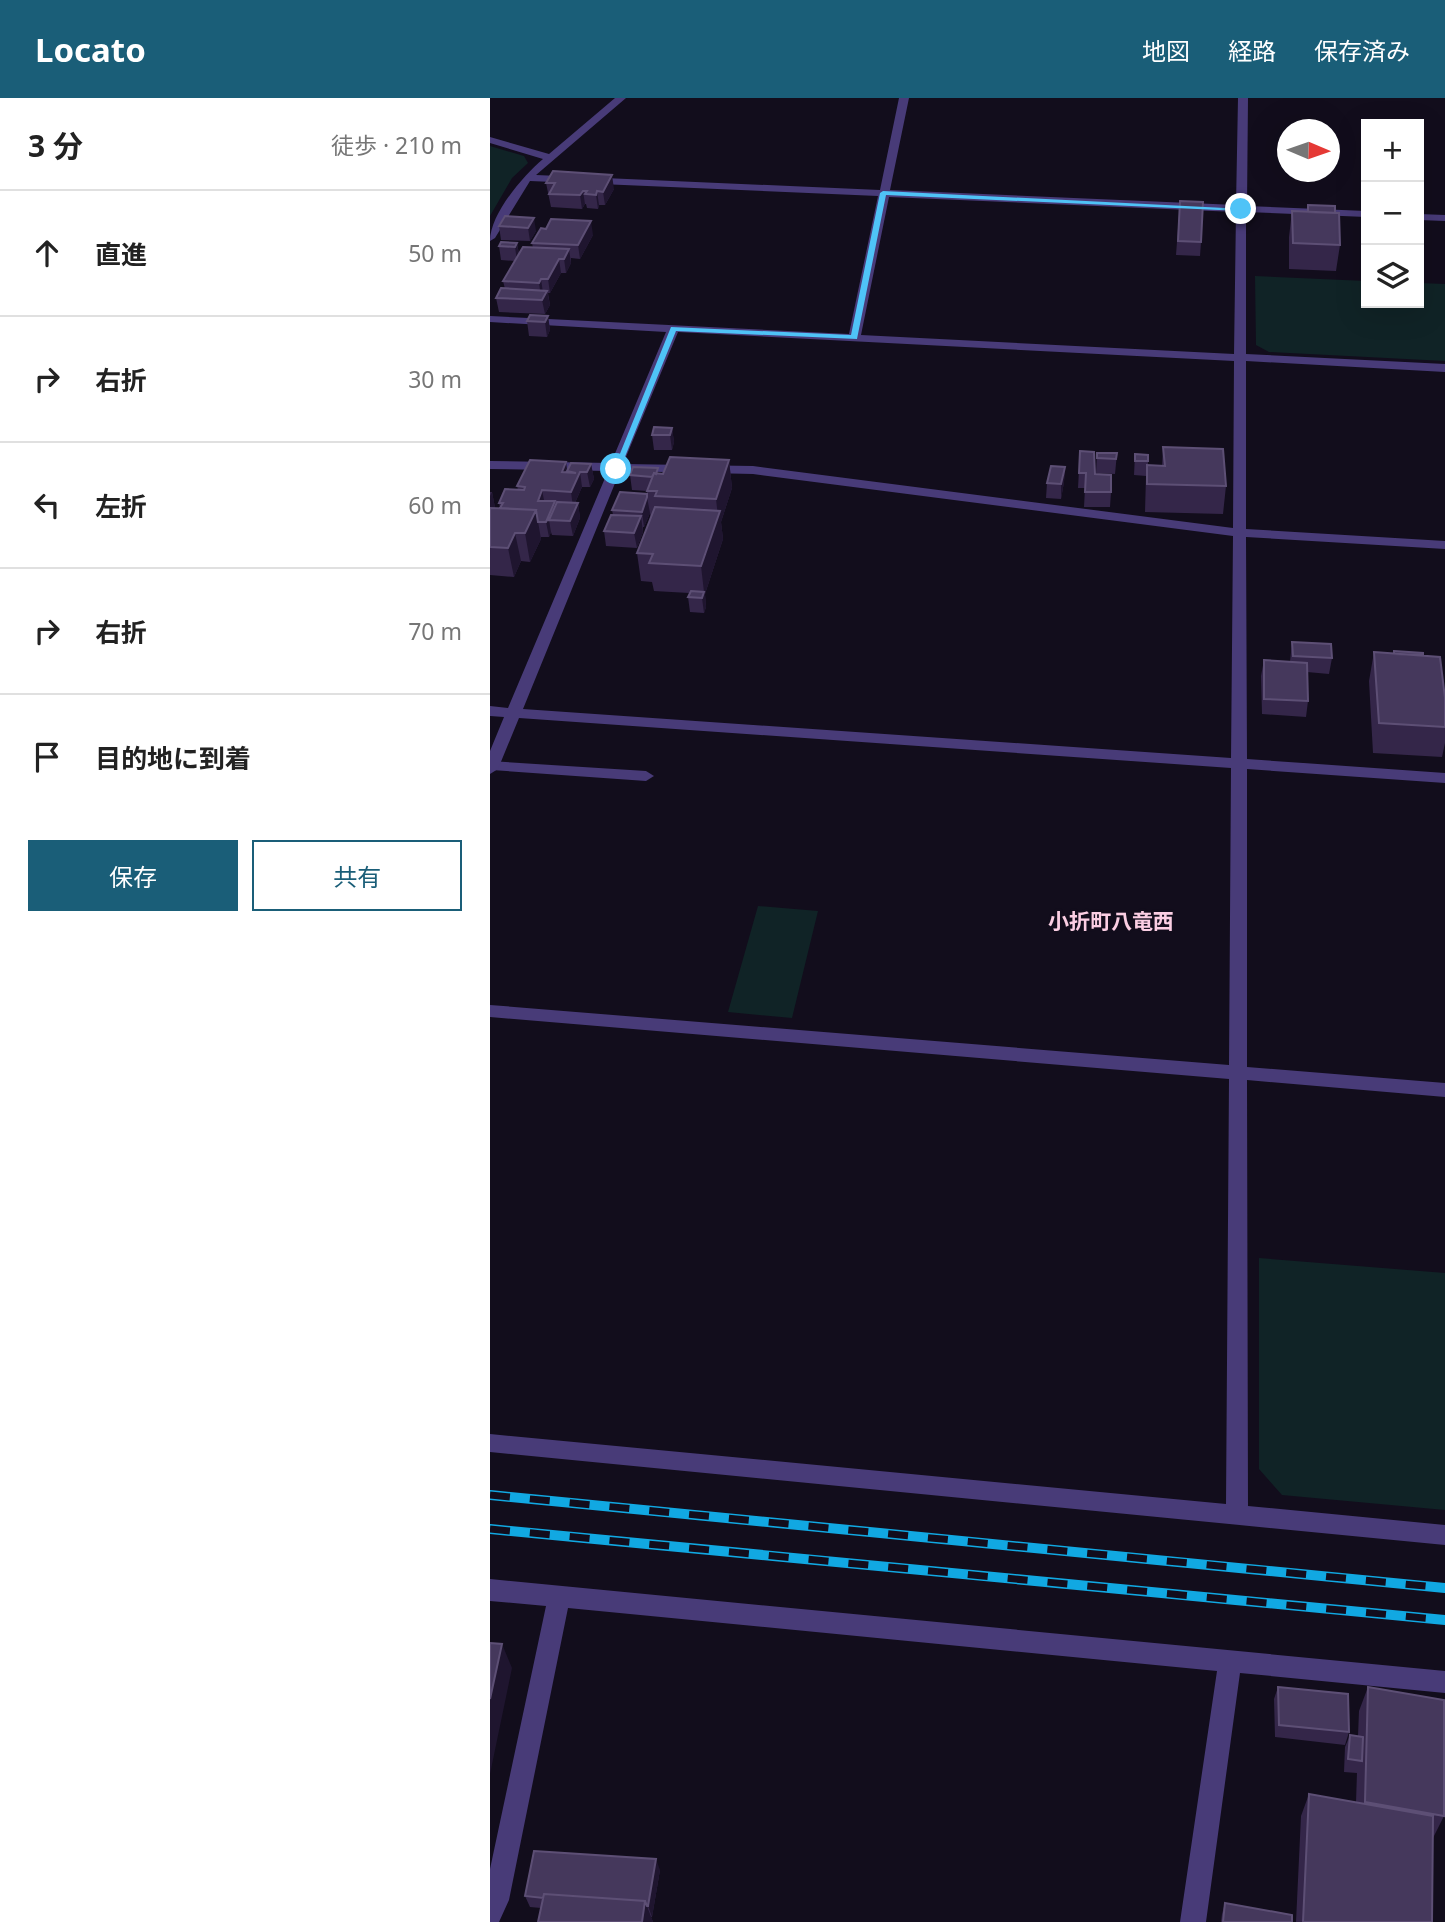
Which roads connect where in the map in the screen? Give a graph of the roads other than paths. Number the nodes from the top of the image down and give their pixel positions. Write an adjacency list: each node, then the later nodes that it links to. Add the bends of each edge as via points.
1 (621, 98): 5 (street)
2 (904, 98): 7 (street)
3 (1243, 98): 8 (street)
4 (490, 140): 5 (street)
5 (550, 158): 6 (street)
6 (527, 178): 7 (street); 12 (street)
7 (883, 193): 8 (street); 15 (street)
8 (1241, 209): 9 (street); 16 (street)
9 (1361, 214)
10 (1424, 217): 11 (street)
11 (1445, 218)
12 (490, 238)
13 (490, 319): 14 (street)
14 (673, 328): 15 (street); 19 (street)
15 (854, 338): 16 (street)
16 (1241, 357): 17 (street); 20 (street)
17 (1445, 368)
18 (490, 465): 19 (street)
19 (616, 469): 20 (street, via 753,470); 23 (street)
20 (1240, 533): 21 (street); 24 (street)
21 (1445, 545)
22 (490, 711): 23 (street)
23 (515, 713): 24 (street); 25 (street)
24 (1240, 764): 27 (street); 29 (street)
25 (491, 767): 26 (street)
26 (646, 776)
27 (1445, 778)
28 (490, 1011): 29 (street)
29 (1238, 1073): 30 (street); 32 (street)
30 (1445, 1090)
31 (490, 1443): 32 (street)
32 (1237, 1515): 33 (street)
33 (1445, 1535)
34 (490, 1590): 35 (street)
35 (559, 1597): 36 (street); 38 (street)
36 (1230, 1660): 37 (street); 39 (street)
37 (1445, 1682)
38 (490, 1913)
39 (1193, 1922)

